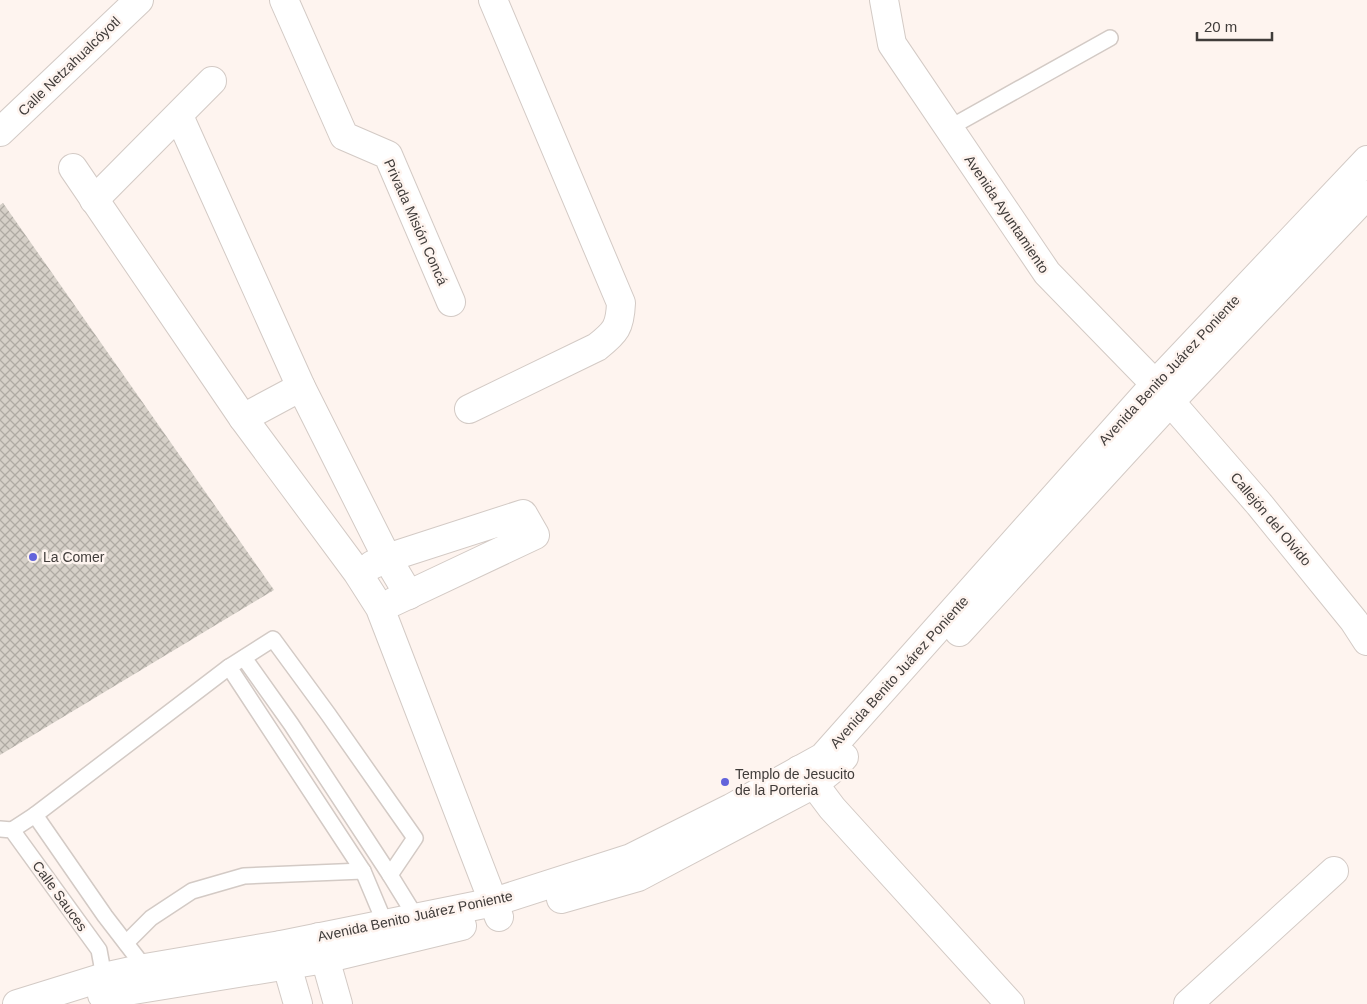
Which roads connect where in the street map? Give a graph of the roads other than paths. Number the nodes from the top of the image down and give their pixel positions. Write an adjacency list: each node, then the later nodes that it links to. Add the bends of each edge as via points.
1 (139, 0): 9 (street, Calle Netzahualcóyotl)
2 (284, 0): 14 (street, Privada Misión Concá, via 344,136 388,155)
3 (493, 0): 17 (street, via 621,303 620,321 597,347)
4 (884, 0): 8 (street, Avenida Ayuntamiento, via 892,44)
5 (1110, 38): 8 (lane)
6 (212, 81): 7 (street)
7 (179, 116): 13 (street); 15 (street)
8 (949, 128): 16 (street, Avenida Ayuntamiento, via 1047,273)
9 (0, 132)
10 (1367, 160): 16 (street, Avenida Benito Juárez Poniente)
11 (73, 168): 13 (street)
12 (1367, 195): 16 (street, Avenida Benito Juárez Poniente)
13 (94, 200): 18 (street)
14 (451, 302)
15 (301, 386): 18 (street); 19 (street)
16 (1162, 393): 23 (street, Callejón del Olvido, via 1260,504); 26 (street, Avenida Benito Juárez Poniente, via 841,760)
17 (469, 409)
18 (243, 418): 20 (street)
19 (387, 558): 20 (street); 21 (street); 21 (street, via 523,514 535,535)
20 (357, 572): 22 (street)
21 (409, 595): 22 (street)
22 (380, 608): 32 (street)
23 (1367, 641)
24 (244, 658): 25 (lane); 31 (lane); 31 (lane, via 273,638 414,838)
25 (229, 667): 27 (lane); 29 (lane)
26 (807, 777): 32 (street, Avenida Benito Juárez Poniente, via 638,877); 44 (street)
27 (35, 815): 28 (lane); 35 (lane)
28 (6, 830): 39 (lane, Calle Sauces, via 100,950)
29 (363, 871): 34 (lane); 35 (lane, via 244,876 192,891 157,914)
30 (1334, 871): 45 (street)
31 (390, 875): 33 (lane)
32 (496, 910): 33 (street, Avenida Benito Juárez Poniente)
33 (421, 926): 34 (street, Avenida Benito Juárez Poniente)
34 (390, 933): 36 (street, Avenida Benito Juárez Poniente)
35 (126, 944): 38 (lane)
36 (322, 948): 37 (street, Avenida Benito Juárez Poniente); 43 (street)
37 (284, 956): 38 (street, Avenida Benito Juárez Poniente); 39 (street, Avenida Benito Juárez Poniente); 42 (street)
38 (145, 968): 39 (street, Avenida Benito Juárez Poniente)
39 (103, 992): 40 (street, Avenida Benito Juárez Poniente); 41 (street, Avenida Benito Juárez Poniente)
40 (17, 1004)
41 (74, 1004)
42 (298, 1004)
43 (338, 1004)
44 (1010, 1004)
45 (1188, 1004)

